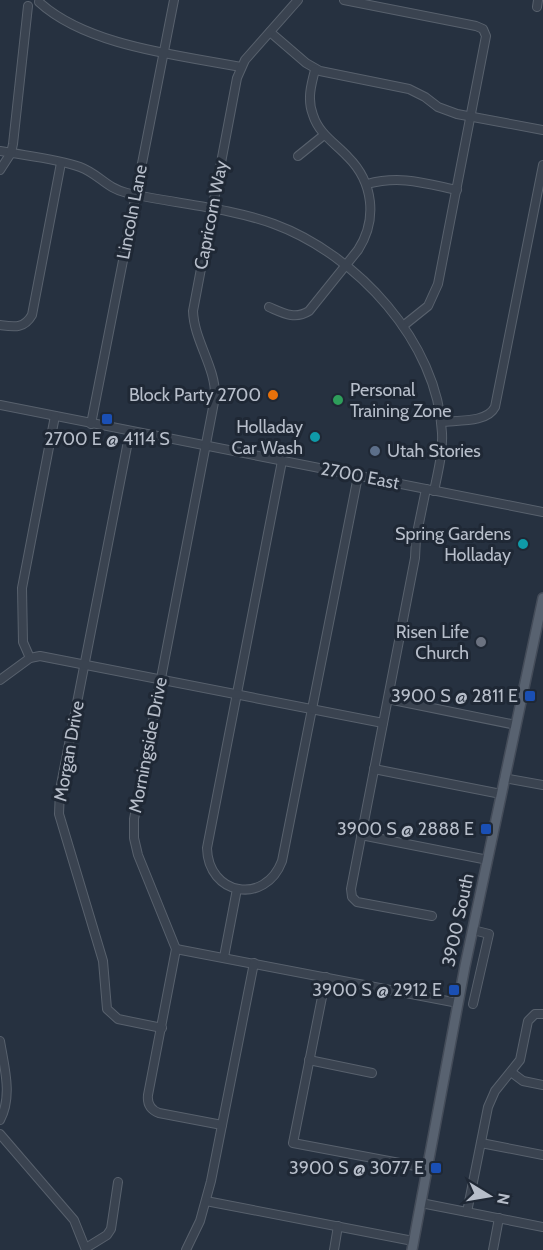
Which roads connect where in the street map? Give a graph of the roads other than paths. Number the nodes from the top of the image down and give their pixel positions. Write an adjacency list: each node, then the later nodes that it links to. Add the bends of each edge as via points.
1 (20, 0): 6 (street)
2 (174, 0): 8 (street, Lincoln Lane)
3 (344, 0): 11 (street, via 476,26 484,31 486,39)
4 (39, 1): 6 (street); 8 (street, via 48,11 94,34)
5 (297, 1): 7 (street, Capricorn Way)
6 (28, 6): 15 (street)
7 (270, 32): 9 (street, Capricorn Way); 10 (street)
8 (164, 53): 9 (street); 22 (street, Lincoln Lane)
9 (241, 67): 23 (street, Capricorn Way)
10 (315, 70): 11 (street, via 409,89 445,110); 13 (street, via 310,102)
11 (471, 117): 12 (street); 21 (street)
12 (543, 130)
13 (324, 135): 16 (street); 20 (street, via 352,161)
14 (0, 151): 15 (street)
15 (11, 153): 17 (street); 19 (street)
16 (298, 156)
17 (62, 163): 22 (street, via 83,168 111,188); 26 (street, via 32,315 19,327)
18 (543, 165): 30 (street, via 495,407 483,417)
19 (0, 170)
20 (367, 184): 21 (street, via 399,179); 24 (street, via 369,225 362,244)
21 (457, 190): 27 (street, via 436,291 423,311)
22 (136, 194): 23 (street); 31 (street, Lincoln Lane)
23 (212, 209): 24 (street, via 252,217 287,230); 33 (street, Capricorn Way, via 193,311 215,387)
24 (346, 265): 25 (street, via 305,313 291,315); 27 (street, via 372,288)
25 (269, 307)
26 (0, 325)
27 (403, 326): 30 (street, via 434,391)
28 (0, 405): 29 (street, 2700 East)
29 (55, 416): 31 (street, 2700 East); 39 (street, via 22,588 23,642)
30 (441, 422): 36 (street, via 442,449)
31 (91, 424): 32 (street, 2700 East)
32 (130, 431): 33 (street, 2700 East); 40 (street, Morgan Drive)
33 (206, 446): 34 (street, 2700 East); 41 (street, Morningside Drive)
34 (282, 461): 35 (street, 2700 East); 43 (street)
35 (358, 476): 36 (street, 2700 East); 45 (street)
36 (430, 490): 37 (street, 2700 East); 44 (street, via 416,538)
37 (543, 512)
38 (543, 598): 47 (main road, 3900 South)
39 (30, 658): 40 (street, via 40,656); 42 (street)
40 (84, 664): 41 (street); 64 (street, Morgan Drive, via 60,790 61,826 103,961 107,1009 118,1019)
41 (160, 679): 43 (street); 57 (street, Morningside Drive, via 134,831 138,855)
42 (0, 680)
43 (236, 694): 45 (street); 54 (street, via 207,848 209,865 216,875)
44 (387, 699): 46 (street); 47 (street)
45 (312, 710): 46 (street); 54 (street, via 280,867 262,886)
46 (383, 723): 48 (street)
47 (516, 726): 49 (main road, 3900 South)
48 (374, 769): 51 (street); 52 (street)
49 (504, 778): 50 (street); 51 (main road, 3900 South)
50 (543, 785)
51 (501, 794): 53 (main road, 3900 South)
52 (361, 835): 53 (street); 55 (street, via 352,897 360,902)
53 (488, 860): 56 (main road, 3900 South)
54 (237, 889): 58 (street)
55 (432, 916)
56 (473, 930): 61 (main road, 3900 South); 62 (street, via 489,934)
57 (176, 949): 58 (street); 64 (street)
58 (224, 957): 59 (street)
59 (254, 963): 60 (street); 71 (street)
60 (326, 977): 61 (street); 66 (street)
61 (458, 1003): 75 (main road, 3900 South)
62 (473, 1004)
63 (543, 1014): 67 (street, via 535,1014 528,1021 520,1060)
64 (162, 1028): 71 (street, via 148,1098 152,1108 159,1113)
65 (0, 1041): 70 (street, via 7,1085)
66 (309, 1060): 68 (street); 75 (street, via 293,1143)
67 (511, 1072): 69 (street, via 523,1081); 73 (street, via 491,1098)
68 (372, 1073)
69 (543, 1085)
70 (0, 1120)
71 (222, 1125): 77 (street)
72 (0, 1134): 84 (street, via 74,1220)
73 (481, 1143): 74 (street); 79 (street)
74 (543, 1155)
75 (426, 1168): 78 (main road, 3900 South)
76 (118, 1182): 84 (street, via 111,1229)
77 (206, 1201): 81 (street); 85 (street)
78 (421, 1203): 79 (street); 83 (main road, 3900 South)
79 (467, 1212): 80 (street)
80 (499, 1218): 82 (street); 87 (street)
81 (338, 1226): 83 (street); 86 (street)
82 (543, 1227)
83 (412, 1245)
84 (86, 1249)
85 (186, 1250)
86 (333, 1250)
87 (493, 1250)

